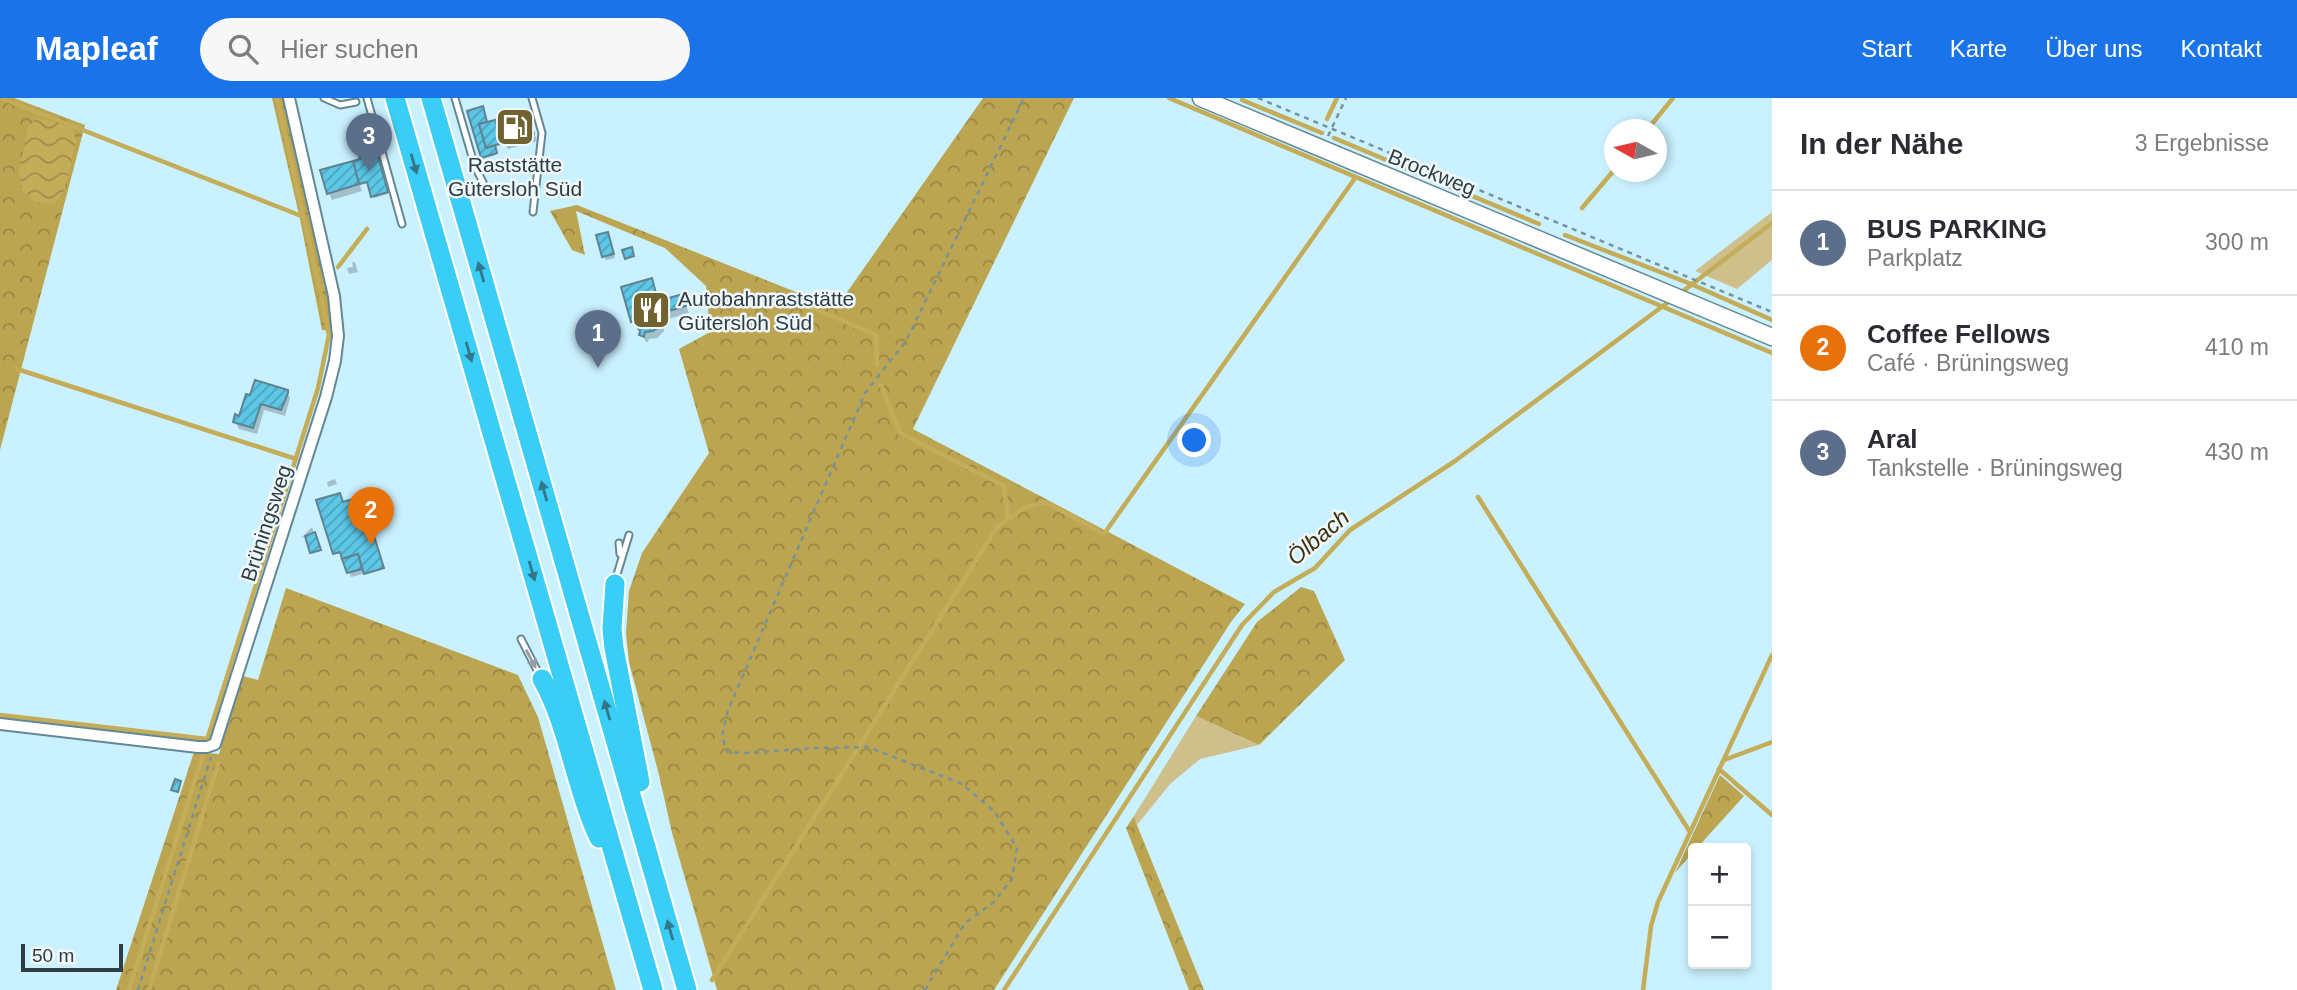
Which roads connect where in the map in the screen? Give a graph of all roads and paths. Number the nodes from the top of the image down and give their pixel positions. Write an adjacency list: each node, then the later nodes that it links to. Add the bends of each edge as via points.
1 (289, 98): 27 (street, Brüningsweg, via 334,296 338,336 326,397)
2 (324, 98): 12 (lane, via 340,105)
3 (367, 98): 18 (lane)
4 (395, 98): 29 (highway, one-way to 29)
5 (431, 98): 28 (highway, one-way to 5)
6 (455, 98): 16 (lane)
7 (532, 98): 17 (lane, via 542,133)
8 (1024, 98): 33 (path, via 906,341 865,394 728,710 722,736 727,751 744,753 868,747 962,784 995,812 1017,848 1012,878 993,903 965,923)
9 (1201, 98): 13 (street, Brockweg)
10 (1258, 98): 14 (path)
11 (1346, 98): 14 (path)
12 (356, 102)
13 (1230, 104): 15 (street, Brockweg)
14 (1332, 129): 15 (path); 19 (path)
15 (1321, 149): 20 (street, Brockweg)
16 (483, 182)
17 (533, 212)
18 (402, 224)
19 (1772, 312)
20 (1772, 337)
21 (629, 535): 23 (lane)
22 (619, 542): 23 (lane)
23 (616, 579): 28 (highway, via 614,648)
24 (521, 639): 25 (lane, one-way to 25)
25 (541, 679): 29 (highway, via 555,708 590,819)
26 (0, 724): 27 (street, via 198,747)
27 (215, 744): 30 (path)
28 (653, 869): 32 (highway, one-way to 28)
29 (621, 879): 31 (highway)
30 (138, 990)
31 (653, 990)
32 (687, 990)
33 (925, 990)

